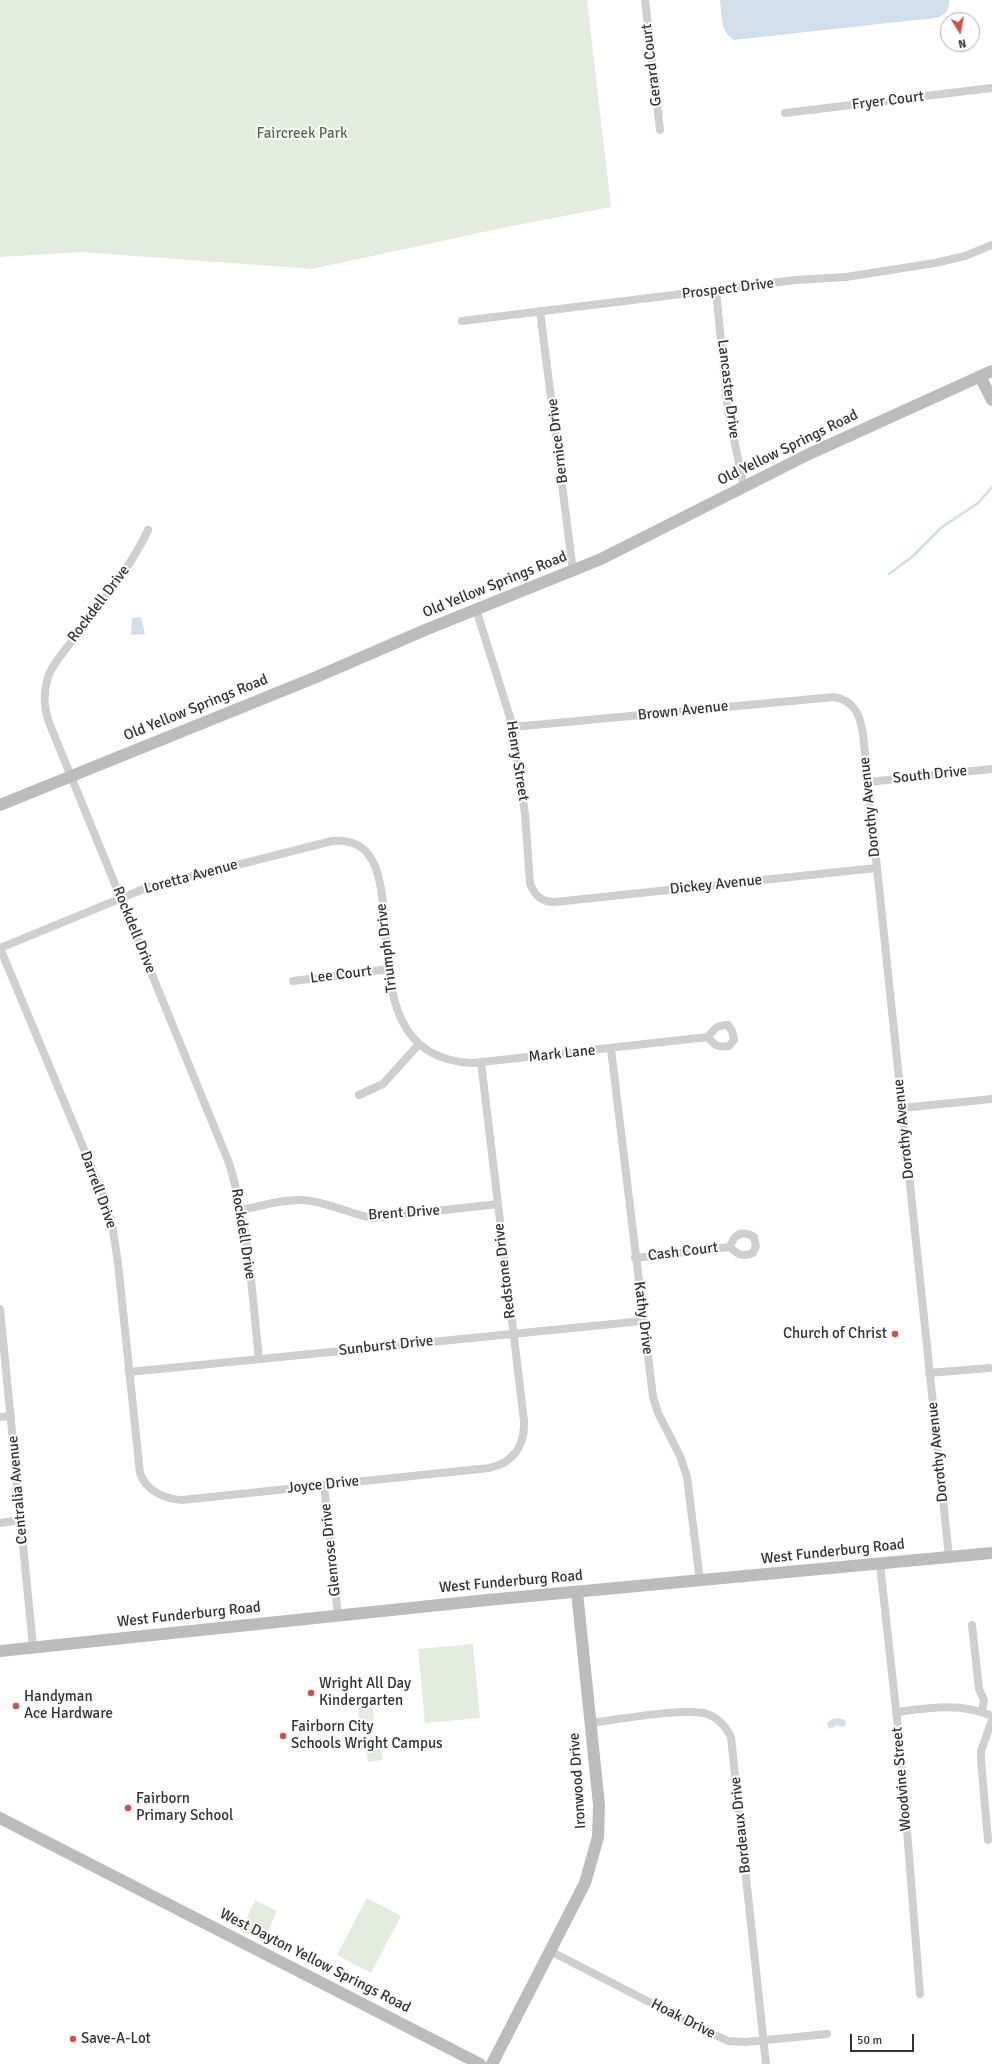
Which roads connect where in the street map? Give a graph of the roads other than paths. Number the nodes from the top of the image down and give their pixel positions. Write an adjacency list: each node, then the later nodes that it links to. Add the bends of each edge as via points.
1 (644, 0): 4 (street, Gerard Court)
2 (992, 88): 3 (street, Fryer Court)
3 (785, 113)
4 (660, 130)
5 (992, 245): 6 (street, Prospect Drive, via 965,256 935,263)
6 (716, 291): 7 (street, Prospect Drive); 12 (street, Lancaster Drive, via 728,411)
7 (540, 311): 8 (street, Prospect Drive); 14 (street, Bernice Drive)
8 (462, 321)
9 (992, 371): 10 (street, Old Yellow Springs Road)
10 (980, 376): 11 (street); 12 (street, Old Yellow Springs Road, via 815,451)
11 (992, 400)
12 (744, 487): 14 (street, Old Yellow Springs Road, via 629,546)
13 (148, 530): 19 (street, Rockdell Drive, via 126,569 54,665 48,678 45,697 47,718)
14 (573, 571): 15 (street, Old Yellow Springs Road)
15 (476, 609): 17 (street, Henry Street); 19 (street, Old Yellow Springs Road, via 314,678)
16 (852, 705): 17 (street, Brown Avenue, via 834,697); 20 (street, Dorothy Avenue, via 861,721)
17 (513, 727): 25 (street, Henry Street, via 525,814 530,883 534,893 540,898)
18 (992, 769): 20 (street, South Drive)
19 (70, 776): 21 (street, Old Yellow Springs Road); 24 (street, Rockdell Drive)
20 (868, 782): 23 (street, Dorothy Avenue)
21 (0, 804)
22 (364, 849): 24 (street, Loretta Avenue, via 350,841 332,841 146,888); 27 (street, Triumph Drive, via 373,859 377,871)
23 (876, 868): 25 (street, Dickey Avenue); 35 (street, Dorothy Avenue)
24 (121, 898): 26 (street, Loretta Avenue); 37 (street, Rockdell Drive, via 225,1150 236,1183)
25 (555, 902)
26 (0, 948): 45 (street, Darrell Drive, via 109,1215 118,1263)
27 (390, 969): 28 (street, Lee Court); 30 (street, Triumph Drive, via 392,994 398,1016)
28 (293, 981)
29 (708, 1037): 31 (street, Mark Lane)
30 (419, 1044): 32 (street, Mark Lane, via 448,1060); 33 (street, via 383,1084)
31 (612, 1049): 32 (street, Mark Lane); 39 (street, Kathy Drive)
32 (481, 1062): 36 (street, Redstone Drive)
33 (359, 1095)
34 (992, 1099): 35 (street)
35 (902, 1108): 46 (street, Dorothy Avenue)
36 (498, 1204): 37 (street, Brent Drive, via 374,1218 302,1200); 42 (street, Redstone Drive)
37 (241, 1210): 43 (street, Rockdell Drive)
38 (730, 1246): 39 (street, Cash Court)
39 (636, 1258): 41 (street, Kathy Drive)
40 (0, 1311): 47 (street, Centralia Avenue)
41 (643, 1321): 42 (street, Sunburst Drive); 57 (street, Kathy Drive, via 654,1402 664,1428 680,1456 687,1477)
42 (513, 1334): 43 (street, Sunburst Drive); 49 (street, Redstone Drive, via 524,1428 518,1450 506,1462)
43 (259, 1359): 45 (street, Sunburst Drive)
44 (989, 1368): 46 (street)
45 (129, 1372): 51 (street, Darrell Drive, via 140,1473)
46 (929, 1373): 55 (street, Dorothy Avenue)
47 (11, 1416): 48 (street); 52 (street, Centralia Avenue)
48 (0, 1417)
49 (496, 1467): 50 (street, Joyce Drive)
50 (324, 1485): 51 (street, Joyce Drive, via 182,1500 168,1498); 59 (street, Glenrose Drive)
51 (153, 1490)
52 (21, 1520): 53 (street); 61 (street, Centralia Avenue)
53 (0, 1523)
54 (992, 1553): 55 (street, West Funderburg Road)
55 (949, 1557): 56 (street, West Funderburg Road)
56 (880, 1564): 57 (street, West Funderburg Road); 63 (street, Woodvine Street)
57 (700, 1581): 58 (street, West Funderburg Road)
58 (577, 1592): 59 (street, West Funderburg Road); 67 (street, Ironwood Drive)
59 (338, 1616): 61 (street, West Funderburg Road)
60 (972, 1625): 64 (street, via 979,1689 984,1700)
61 (33, 1647): 62 (street, West Funderburg Road)
62 (0, 1651)
63 (896, 1712): 64 (street, via 943,1707); 71 (street, Woodvine Street)
64 (982, 1712): 65 (street)
65 (992, 1716)
66 (992, 1720): 69 (street, via 981,1751)
67 (590, 1723): 70 (street, Ironwood Drive, via 599,1805 598,1837 585,1883); 73 (street, Bordeaux Drive, via 697,1712 715,1718 726,1729 732,1743)
68 (0, 1818): 74 (street, West Dayton Yellow Springs Road)
69 (988, 1840)
70 (550, 1951): 73 (street, Hoak Drive, via 720,2038 739,2042); 75 (street, Ironwood Drive)
71 (920, 1994)
72 (828, 2034): 73 (street, Hoak Drive)
73 (764, 2040): 76 (street, Bordeaux Drive)
74 (480, 2064)
75 (492, 2064)
76 (766, 2064)

